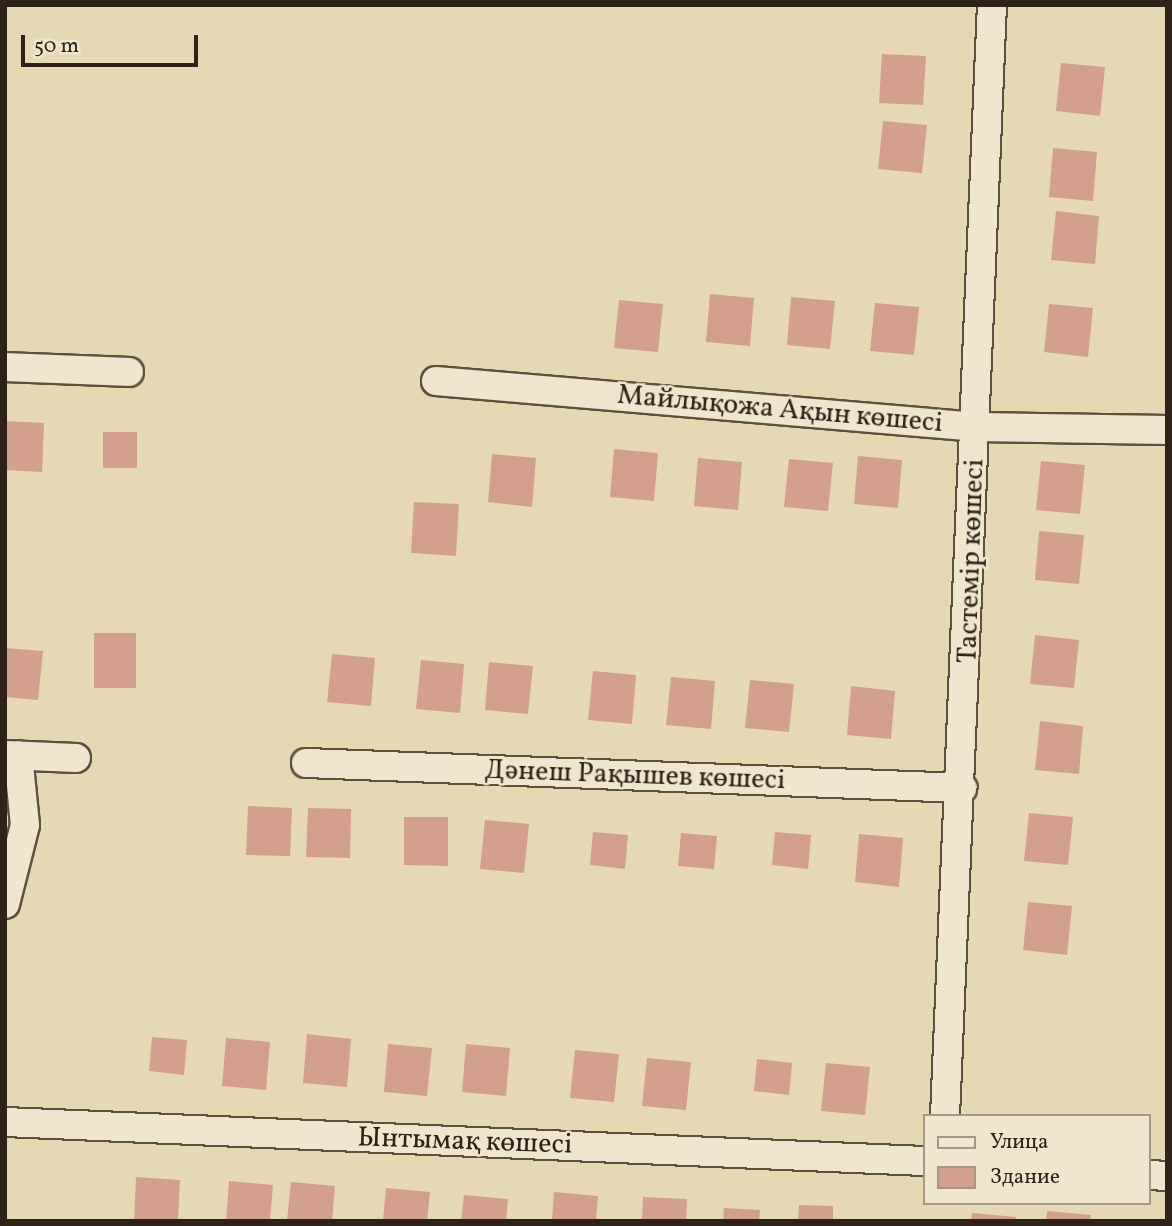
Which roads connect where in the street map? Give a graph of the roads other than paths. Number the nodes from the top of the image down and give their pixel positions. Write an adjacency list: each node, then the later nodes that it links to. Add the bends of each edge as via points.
1 (992, 5): 5 (street, Тастемір көшесі)
2 (5, 367): 3 (street)
3 (128, 372)
4 (436, 381): 5 (street, Майлықожа Ақын көшесі)
5 (977, 427): 6 (street, Майлықожа Ақын көшесі); 10 (street, Тастемір көшесі)
6 (1167, 430)
7 (12, 755): 8 (street); 11 (street, via 26,825)
8 (76, 758)
9 (306, 763): 10 (street, Дәнеш Рақышев көшесі)
10 (963, 788): 12 (street, Тастемір көшесі)
11 (5, 904)
12 (945, 1114)
13 (5, 1122): 14 (street, Ынтымақ көшесі)
14 (923, 1161)

